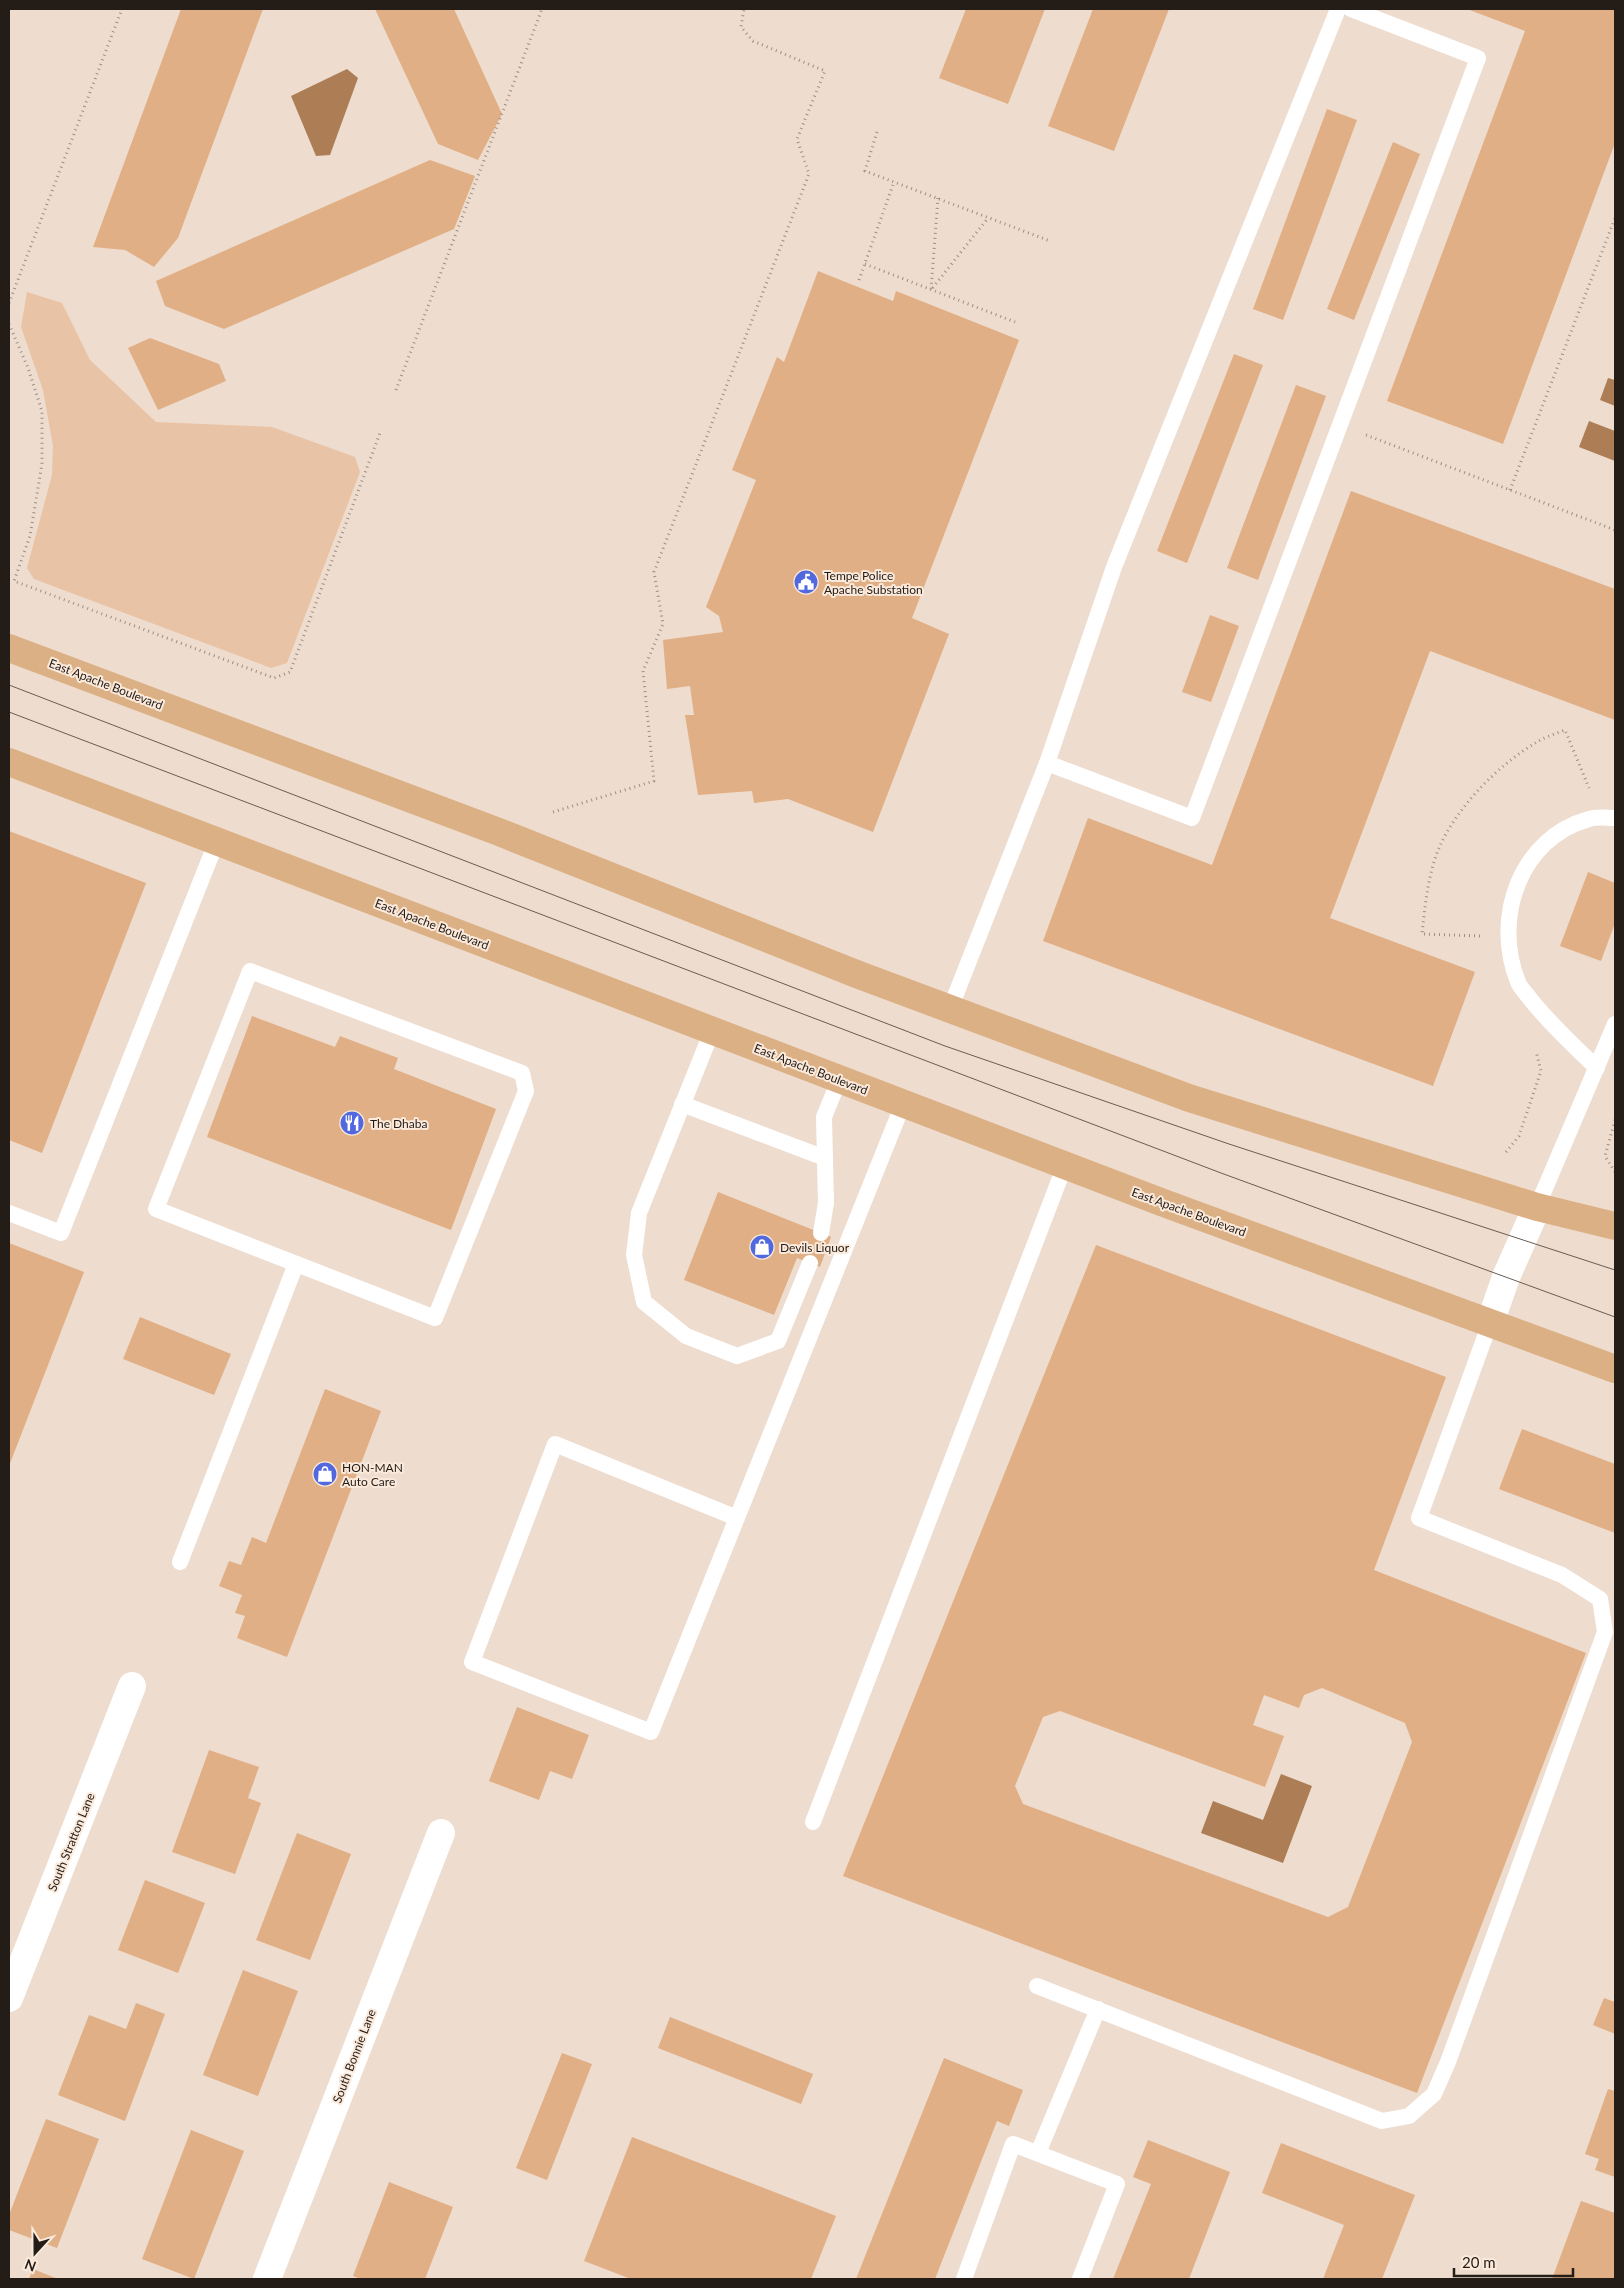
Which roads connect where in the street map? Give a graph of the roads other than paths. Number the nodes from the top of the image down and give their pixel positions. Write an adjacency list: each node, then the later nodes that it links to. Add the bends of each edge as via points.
1 (1338, 9): 5 (lane, via 1114,567)
2 (1351, 9): 5 (lane, via 1478,58 1192,818)
3 (9, 648): 8 (main road, East Apache Boulevard, via 499,832)
4 (9, 762): 7 (main road, East Apache Boulevard)
5 (1047, 763): 8 (lane)
6 (1615, 818): 11 (lane, via 1590,818 1555,833 1530,860 1514,892 1507,933 1518,983 1548,1021)
7 (216, 843): 10 (main road, East Apache Boulevard); 18 (lane, via 61,1233)
8 (950, 1009): 17 (main road, East Apache Boulevard, via 1189,1098)
9 (1615, 1024): 11 (lane)
10 (712, 1030): 12 (main road, East Apache Boulevard); 13 (lane)
11 (1597, 1068): 17 (lane)
12 (839, 1080): 14 (main road, East Apache Boulevard); 15 (lane, via 824,1117)
13 (682, 1104): 15 (lane); 21 (lane, via 639,1213 634,1255 644,1302 686,1336 737,1356 778,1341)
14 (903, 1104): 16 (main road, East Apache Boulevard); 25 (lane)
15 (825, 1158): 20 (lane, via 826,1203)
16 (1065, 1166): 23 (main road, East Apache Boulevard); 28 (lane)
17 (1537, 1207): 19 (main road, East Apache Boulevard); 23 (street)
18 (9, 1213)
19 (1615, 1226)
20 (821, 1233)
21 (810, 1263)
22 (296, 1264): 22 (lane, via 156,1209 250,971 522,1073 526,1092 435,1318); 26 (lane)
23 (1490, 1323): 24 (main road, East Apache Boulevard); 32 (lane, via 1419,1518 1570,1580 1600,1599 1605,1632 1434,2094 1409,2116 1382,2122)
24 (1615, 1369)
25 (737, 1518): 25 (lane, via 651,1732 472,1662 555,1444)
26 (180, 1562)
27 (132, 1686): 31 (street, South Stratton Lane)
28 (813, 1822)
29 (441, 1833): 34 (street, South Bonnie Lane)
30 (1037, 1986): 32 (lane)
31 (9, 1998)
32 (1098, 2009): 33 (lane)
33 (1038, 2153): 35 (lane, via 1013,2144); 36 (lane, via 1117,2184)
34 (267, 2279)
35 (964, 2279)
36 (1080, 2279)

